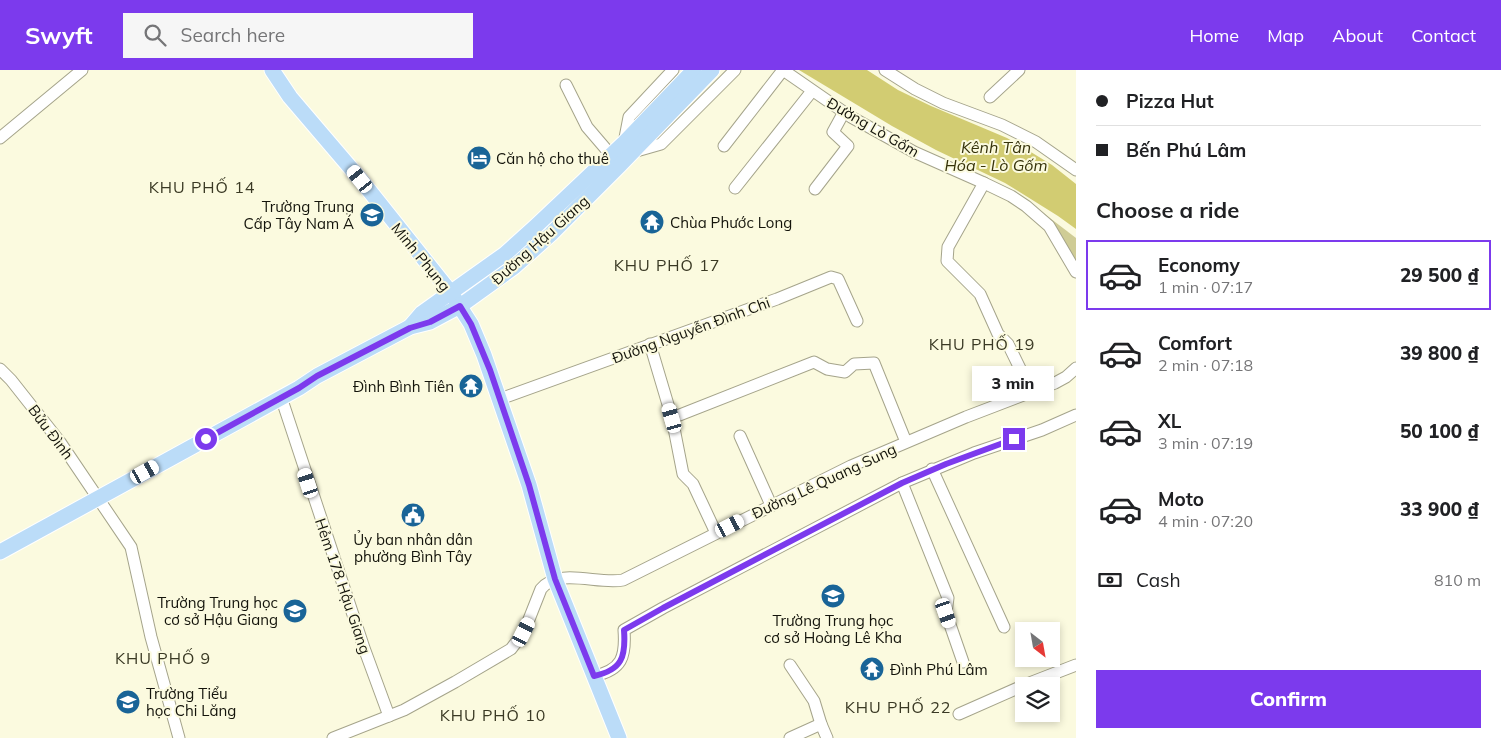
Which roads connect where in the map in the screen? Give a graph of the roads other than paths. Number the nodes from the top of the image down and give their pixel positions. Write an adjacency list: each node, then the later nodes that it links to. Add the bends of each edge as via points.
1 (82, 70): 17 (street)
2 (263, 70): 11 (main road, Minh Phụng)
3 (272, 70): 11 (main road, Minh Phụng)
4 (674, 70): 19 (street, via 629,116)
5 (694, 70): 16 (main road)
6 (712, 70): 16 (main road)
7 (735, 70): 19 (street, Đường Hậu Giang, via 662,144)
8 (783, 70): 13 (street, Đường Lò Gốm); 18 (street)
9 (885, 70): 21 (street, via 944,104 1002,125 1036,142)
10 (1019, 70): 14 (street)
11 (280, 84): 26 (main road, Minh Phụng)
12 (566, 85): 20 (street, via 587,126)
13 (812, 91): 15 (street, Đường Lò Gốm); 23 (street)
14 (990, 98)
15 (844, 112): 22 (street, Đường Lò Gốm, via 914,152); 24 (street, via 833,132 848,146)
16 (656, 119): 19 (main road, Đường Hậu Giang)
17 (0, 138)
18 (724, 146)
19 (628, 148): 20 (main road, Đường Hậu Giang); 27 (main road, Đường Hậu Giang, via 552,234 514,267)
20 (611, 155): 26 (main road, Đường Hậu Giang, via 505,254)
21 (1076, 170)
22 (984, 183): 25 (street, Đường Lò Gốm, via 1011,196 1049,226); 33 (street, via 948,247 947,261 980,294)
23 (735, 188)
24 (815, 189)
25 (1076, 272)
26 (450, 293): 27 (main road, Minh Phụng); 29 (main road, Đường Hậu Giang, via 422,313)
27 (460, 306): 29 (main road, Đường Hậu Giang, via 430,322); 35 (main road, Minh Phụng, via 471,324)
28 (857, 321): 30 (street, Đường Nguyễn Đình Chi, via 838,279 831,277)
29 (410, 328): 34 (main road, Đường Hậu Giang)
30 (650, 344): 35 (street, Đường Nguyễn Đình Chi); 37 (street)
31 (1076, 368): 33 (street, Đường Lê Quang Sung, via 1055,383)
32 (0, 369): 42 (street, Bửu Đình, via 60,442)
33 (1030, 391): 39 (street, Đường Lê Quang Sung)
34 (281, 397): 42 (main road, Đường Hậu Giang); 53 (street, Hẻm 178 Hậu Giang, via 351,612)
35 (500, 399): 46 (main road, Minh Phụng, via 529,485)
36 (1076, 415): 40 (street)
37 (672, 418): 39 (street, via 814,362 827,369 845,372 854,364 874,363); 44 (street, via 683,474 693,484)
38 (740, 436): 43 (street)
39 (906, 442): 43 (street, Đường Lê Quang Sung)
40 (932, 469): 41 (street); 47 (street)
41 (902, 483): 48 (street, via 948,598 946,613); 51 (street, via 624,630 625,646 620,662 607,674)
42 (99, 498): 45 (main road, Đường Hậu Giang); 55 (street, Bửu Đình, via 131,547 151,637)
43 (771, 505): 44 (street, Đường Lê Quang Sung)
44 (716, 533): 46 (street, Đường Lê Quang Sung, via 623,580)
45 (0, 552)
46 (555, 579): 51 (main road, Minh Phụng); 53 (street, via 541,589 527,627 511,649)
47 (1004, 627)
48 (963, 662)
49 (790, 665): 54 (street, via 814,701)
50 (1076, 665): 52 (street)
51 (594, 676): 57 (main road, Minh Phụng)
52 (959, 714)
53 (389, 716): 56 (street)
54 (821, 724): 58 (street); 59 (street)
55 (179, 738)
56 (333, 738)
57 (619, 738)
58 (790, 738)
59 (827, 738)

